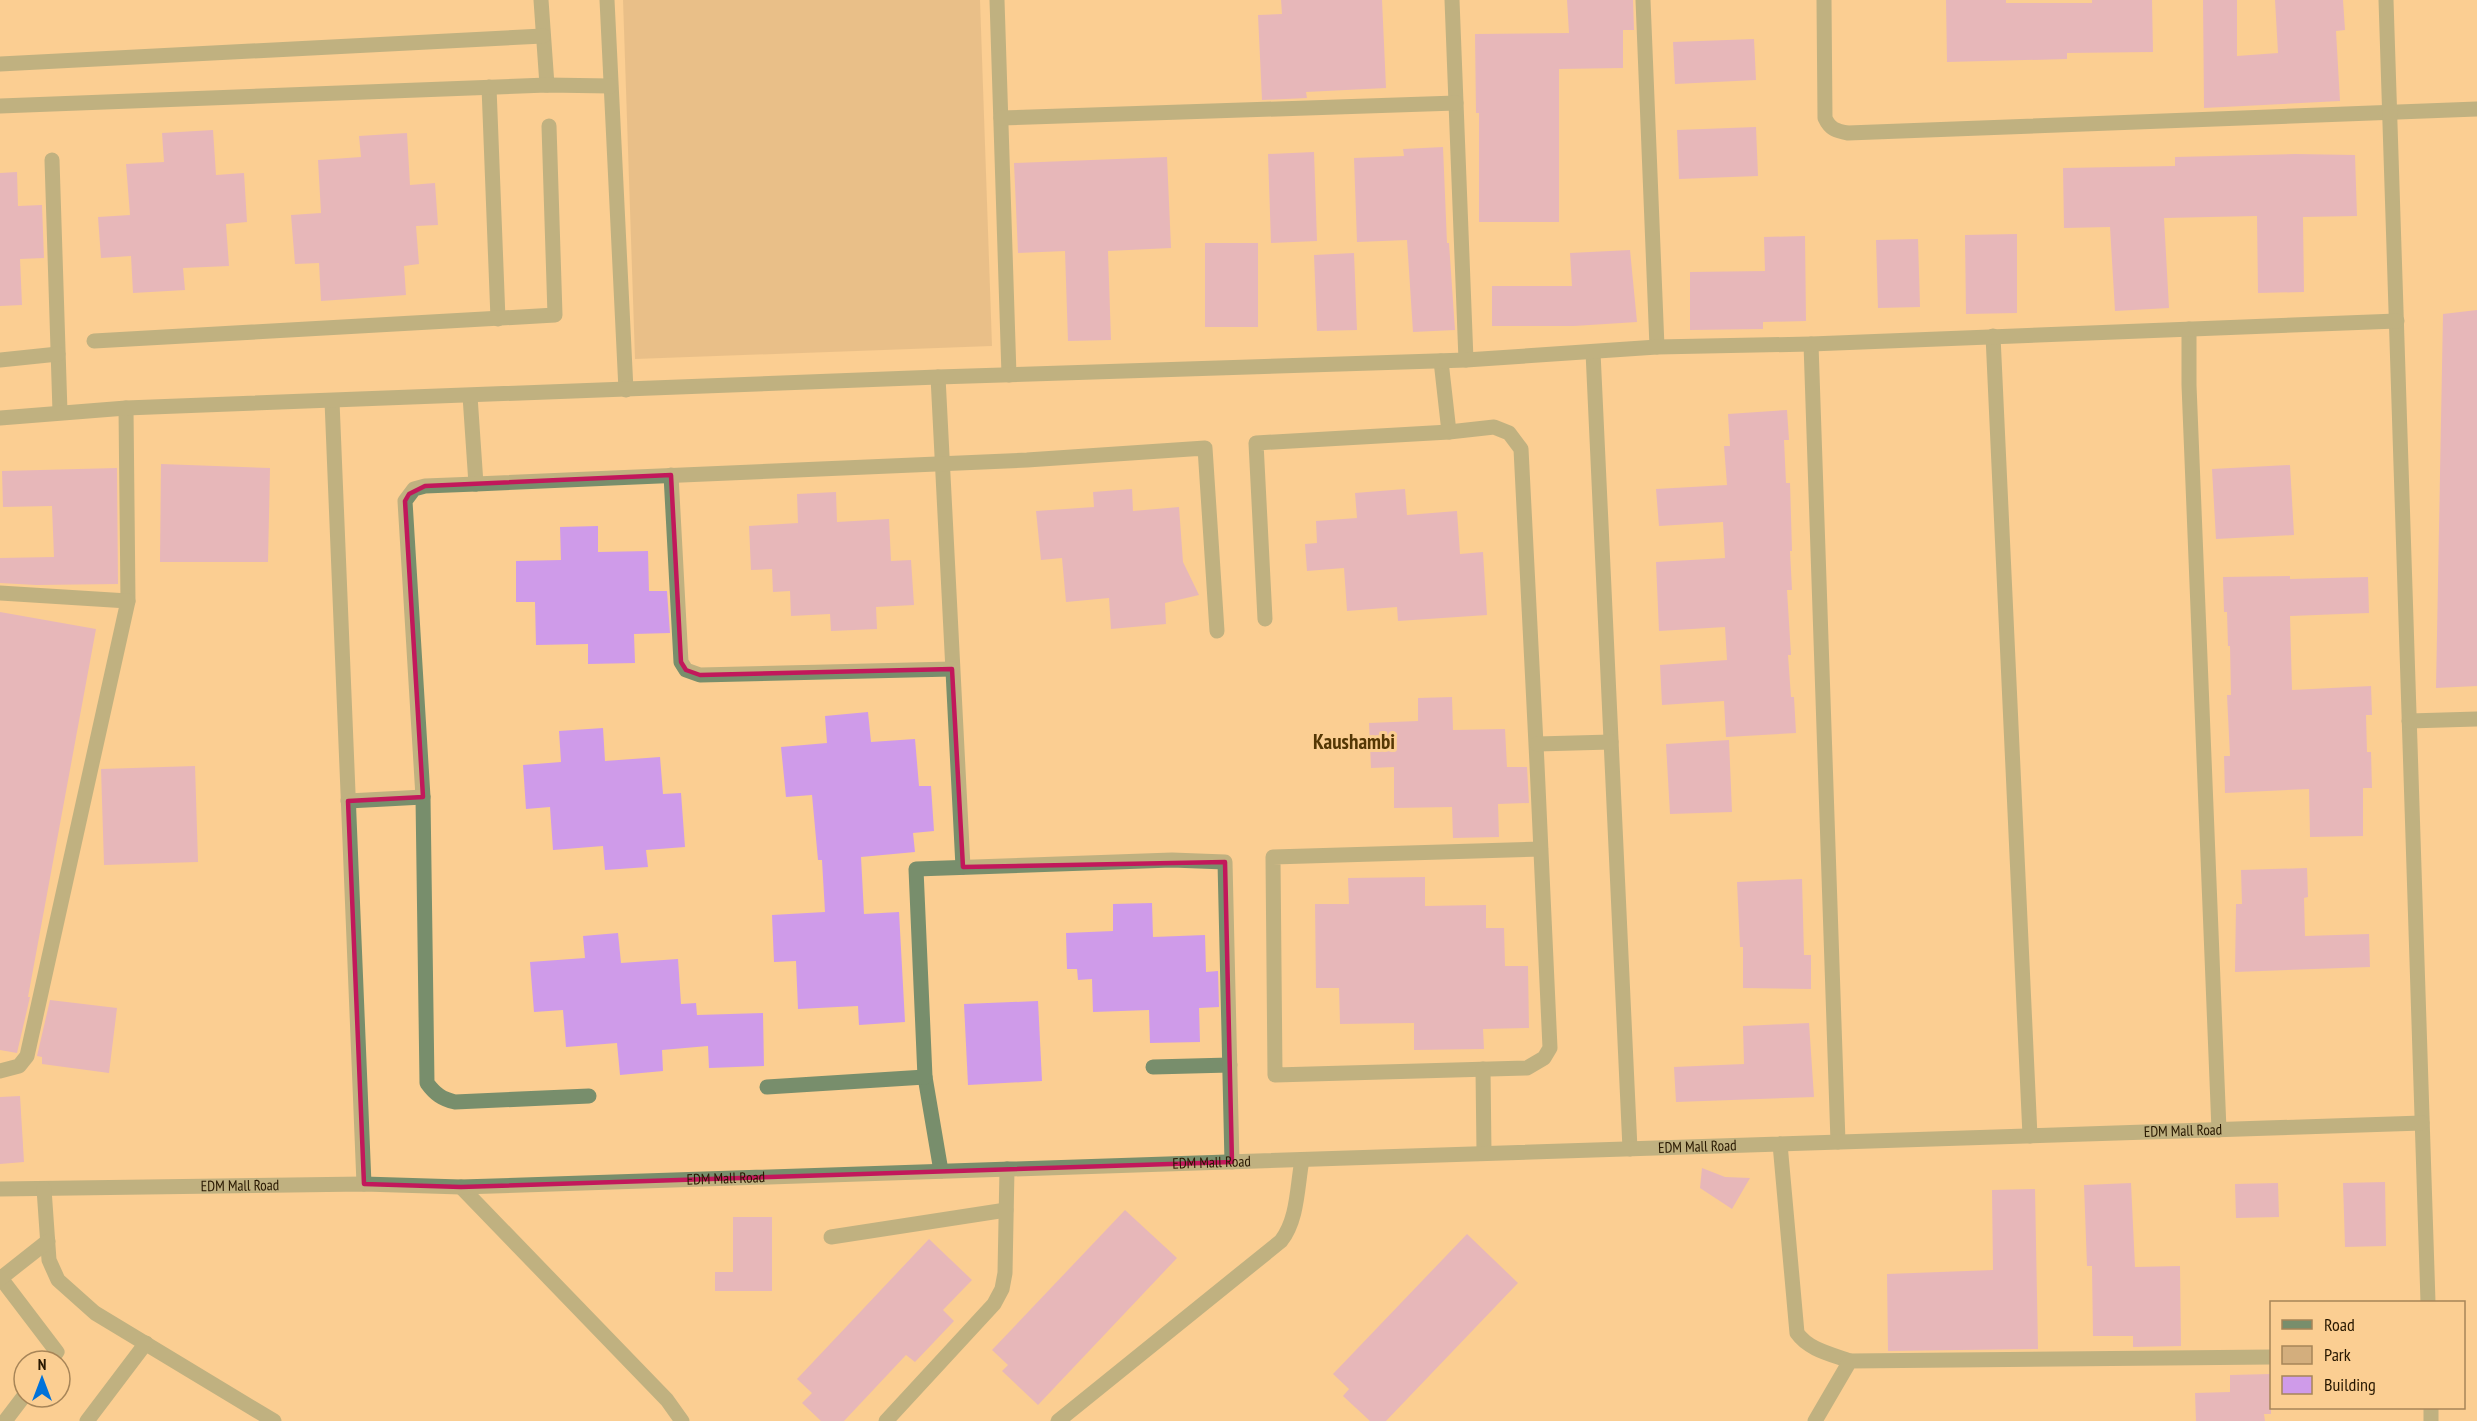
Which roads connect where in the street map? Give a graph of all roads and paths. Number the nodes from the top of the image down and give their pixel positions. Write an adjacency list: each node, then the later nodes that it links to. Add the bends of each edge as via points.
1 (541, 0): 8 (street)
2 (607, 0): 11 (street)
3 (997, 0): 17 (street)
4 (1452, 0): 13 (street)
5 (1643, 0): 26 (street)
6 (1824, 0): 16 (street, via 1825,118 1829,127 1848,133)
7 (2386, 0): 16 (street)
8 (543, 36): 9 (street); 10 (street)
9 (0, 64)
10 (547, 85): 11 (street); 12 (street)
11 (610, 86): 34 (street)
12 (489, 87): 14 (street); 20 (street)
13 (1456, 103): 17 (street); 30 (street)
14 (0, 106)
15 (2477, 109): 16 (street)
16 (2390, 112): 21 (street)
17 (1001, 118): 32 (street)
18 (549, 126): 20 (street, via 555,315)
19 (52, 160): 28 (street)
20 (498, 319): 24 (street)
21 (2397, 321): 22 (street); 50 (street)
22 (2189, 329): 23 (street); 65 (street)
23 (1993, 336): 25 (street); 66 (street)
24 (94, 341)
25 (1811, 344): 26 (street); 67 (street)
26 (1657, 347): 27 (street)
27 (1593, 352): 30 (street); 51 (street)
28 (58, 354): 29 (street); 38 (street)
29 (0, 360)
30 (1466, 360): 31 (street)
31 (1441, 361): 32 (street); 40 (street)
32 (1009, 375): 33 (street)
33 (938, 377): 34 (street); 41 (street)
34 (626, 390): 35 (street)
35 (470, 396): 36 (street); 43 (street)
36 (332, 401): 37 (street); 54 (street)
37 (126, 408): 38 (street); 45 (street)
38 (60, 412): 39 (street)
39 (0, 418)
40 (1449, 432): 46 (street, via 1256,443); 52 (street, via 1494,427 1509,433 1521,449)
41 (943, 464): 42 (street); 47 (street, via 1205,448); 48 (street)
42 (671, 475): 43 (street); 48 (street, via 681,662 686,670 700,675)
43 (476, 483): 53 (street, via 425,486 414,489 405,501)
44 (0, 593): 45 (street)
45 (128, 601): 60 (street, via 27,1056 18,1066)
46 (1265, 619)
47 (1217, 631)
48 (952, 669): 56 (street)
49 (2477, 719): 50 (street)
50 (2409, 721): 64 (street)
51 (1611, 742): 52 (street); 69 (street)
52 (1537, 744): 55 (street)
53 (423, 797): 54 (street); 63 (street, via 427,1083 444,1100 455,1102)
54 (348, 801): 75 (street)
55 (1541, 849): 59 (street, via 1550,1048 1544,1058 1527,1068); 59 (street, via 1273,856 1275,1075)
56 (963, 867): 57 (street, via 1172,860 1225,862); 61 (street, via 916,869)
57 (1230, 1065): 58 (street); 72 (street)
58 (1153, 1067)
59 (1483, 1070): 70 (street)
60 (0, 1071)
61 (926, 1077): 62 (street); 74 (street)
62 (767, 1087)
63 (589, 1096)
64 (2422, 1123): 65 (street, EDM Mall Road); 83 (street)
65 (2219, 1130): 66 (street, EDM Mall Road)
66 (2030, 1136): 67 (street, EDM Mall Road)
67 (1838, 1142): 68 (street, EDM Mall Road)
68 (1780, 1144): 69 (street, EDM Mall Road); 87 (street, via 1797,1334 1812,1347)
69 (1630, 1149): 70 (street, EDM Mall Road)
70 (1484, 1154): 71 (street, EDM Mall Road)
71 (1302, 1160): 72 (street, EDM Mall Road); 94 (street, via 1293,1219 1281,1241)
72 (1232, 1162): 73 (street, EDM Mall Road)
73 (1007, 1169): 74 (street, EDM Mall Road); 79 (street)
74 (940, 1171): 76 (street, EDM Mall Road)
75 (364, 1184): 76 (street, EDM Mall Road); 77 (street, EDM Mall Road)
76 (461, 1187): 92 (street, via 667,1400)
77 (44, 1189): 78 (street, EDM Mall Road); 81 (street)
78 (0, 1190)
79 (1006, 1210): 80 (street); 93 (street, via 1005,1273 994,1304)
80 (831, 1237)
81 (48, 1242): 82 (street); 84 (street, via 58,1280 95,1313)
82 (0, 1278): 85 (street)
83 (2428, 1301)
84 (146, 1343): 90 (street); 91 (street)
85 (55, 1349)
86 (2270, 1357): 87 (street)
87 (1850, 1361): 95 (street)
88 (14, 1409): 89 (street)
89 (5, 1421)
90 (87, 1421)
91 (274, 1421)
92 (681, 1421)
93 (886, 1421)
94 (1058, 1421)
95 (1815, 1421)

